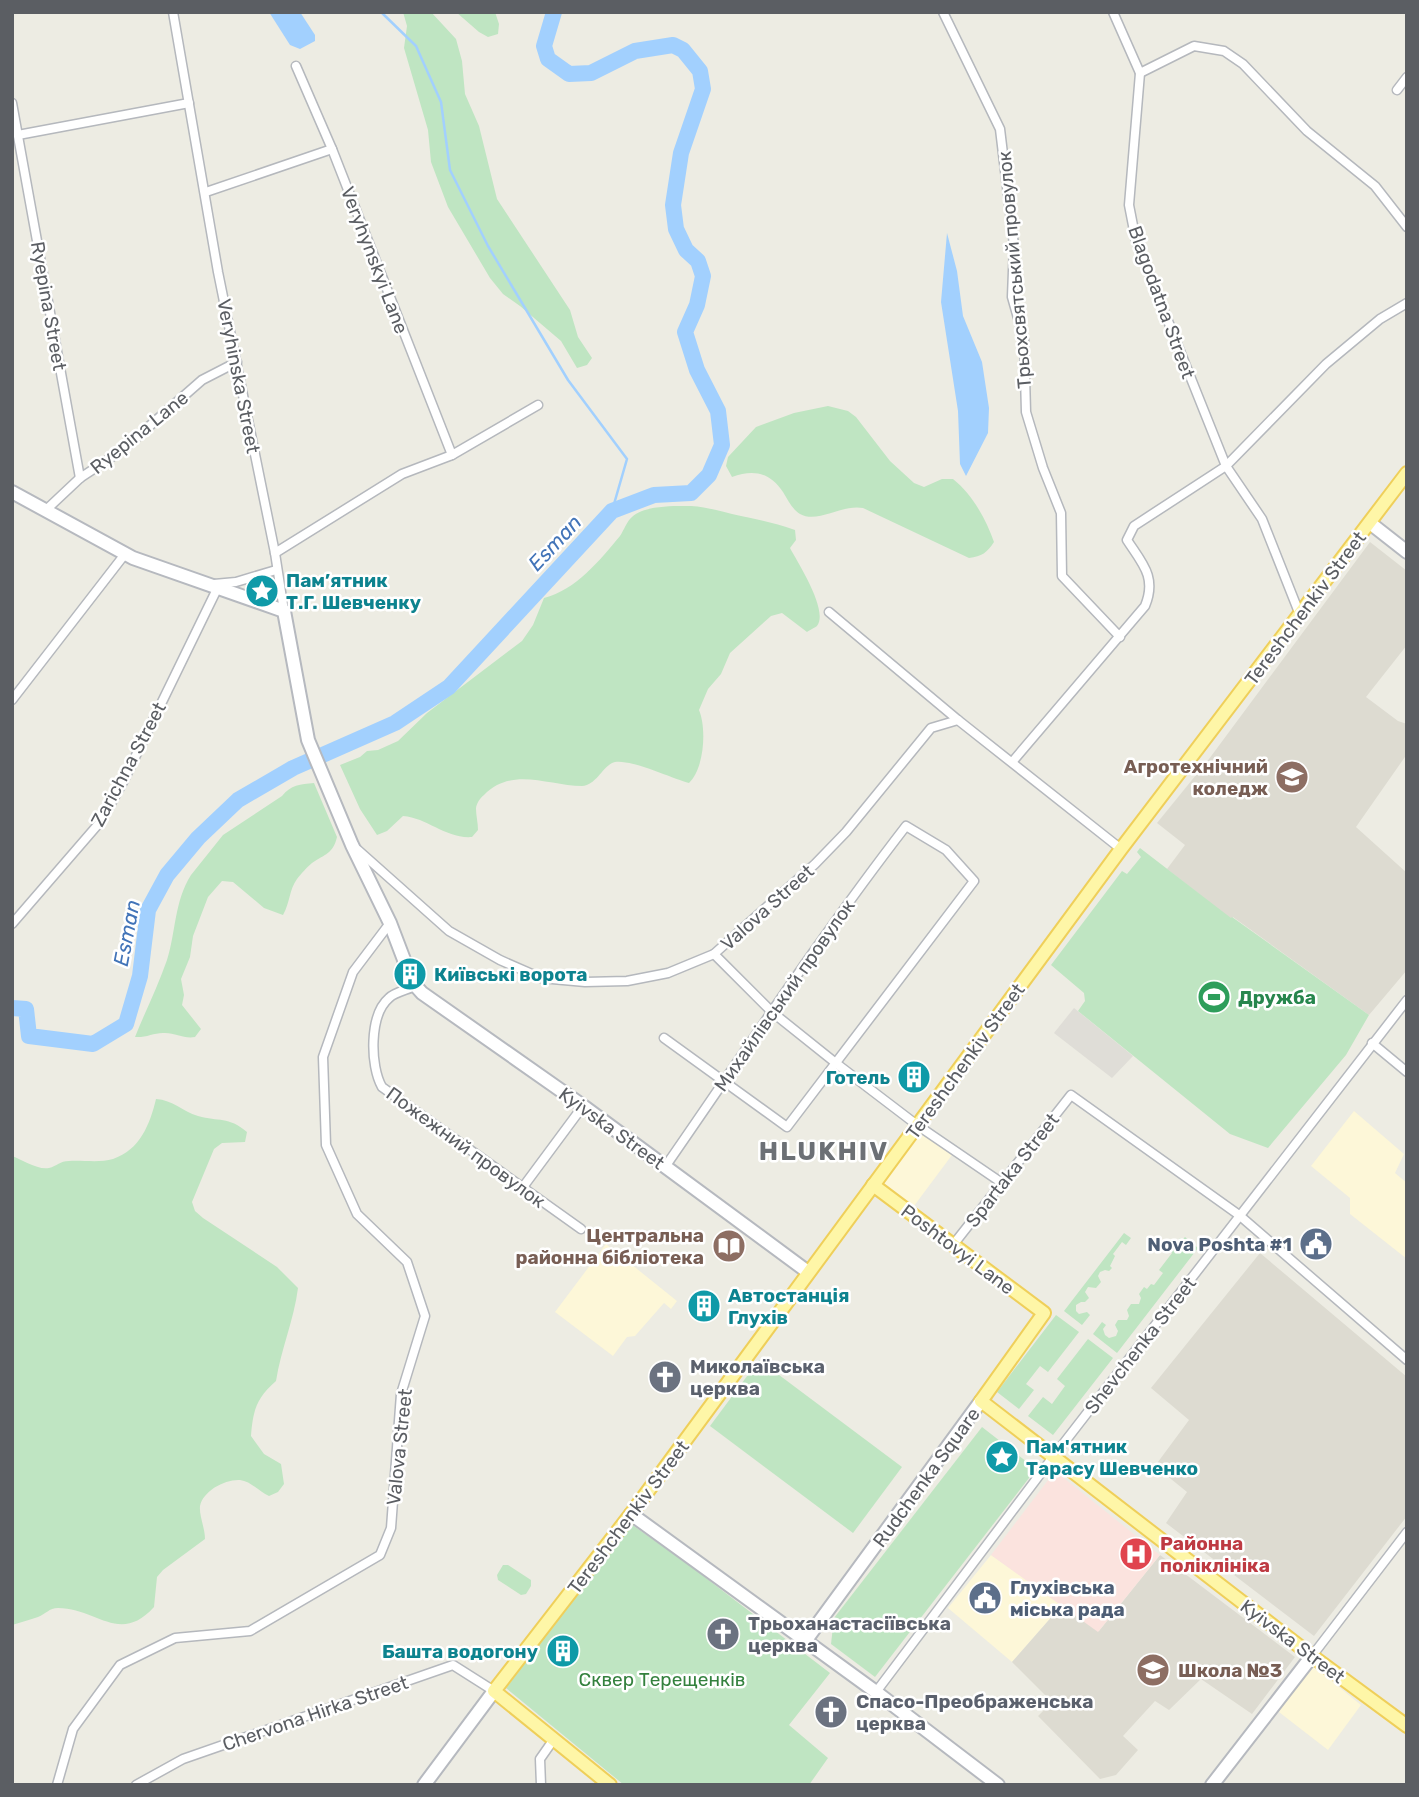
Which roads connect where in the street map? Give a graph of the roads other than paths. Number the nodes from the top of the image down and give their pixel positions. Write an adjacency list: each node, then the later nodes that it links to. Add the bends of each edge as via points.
1 (173, 12): 9 (street, Veryhinska Street)
2 (943, 12): 32 (street, Трьохсвятський провулок, via 1000,129 1014,245 1012,297 1024,338 1026,412 1061,513 1062,576)
3 (1113, 12): 5 (street, Blagodatna Street)
4 (296, 66): 11 (street, Veryhynskyi Lane)
5 (1140, 73): 13 (street, via 1194,46 1224,51 1307,131 1375,186); 18 (street, Blagodatna Street, via 1129,205 1136,241)
6 (1407, 77): 7 (street)
7 (1397, 90)
8 (12, 103): 10 (street, Ryepina Street)
9 (189, 103): 10 (street); 12 (street, Veryhinska Street)
10 (18, 135): 20 (street, Ryepina Street)
11 (332, 149): 12 (street); 17 (street, Veryhynskyi Lane)
12 (206, 192): 15 (street, Veryhinska Street)
13 (1407, 227)
14 (1407, 303): 18 (street, via 1326,364)
15 (237, 362): 20 (street, Ryepina Lane, via 202,380 121,451); 25 (street, Veryhinska Street)
16 (538, 405): 17 (street)
17 (452, 455): 25 (street, via 402,474)
18 (1226, 467): 31 (street, Blagodatna Street, via 1262,519); 32 (street, via 1134,526 1127,540 1149,575 1151,591 1145,606)
19 (1407, 473): 23 (main road, Tereshchenkiv Street)
20 (80, 478): 22 (street, Ryepina Lane)
21 (12, 492): 22 (street)
22 (46, 510): 26 (street)
23 (1370, 523): 24 (street); 31 (main road, Tereshchenkiv Street)
24 (1407, 552)
25 (275, 553): 27 (street, Veryhinska Street)
26 (125, 554): 28 (street); 33 (street)
27 (276, 570): 28 (street); 29 (street, Veryhinska Street)
28 (215, 586): 29 (street); 39 (street, Zarichna Street, via 101,821)
29 (284, 611): 36 (street, Veryhinska Street, via 308,740)
30 (829, 612): 34 (street)
31 (1300, 615): 37 (main road, Tereshchenkiv Street)
32 (1119, 637): 35 (street)
33 (12, 700)
34 (958, 720): 35 (street); 40 (street, Valova Street, via 931,728 815,864)
35 (1013, 761): 37 (street)
36 (352, 845): 38 (street); 40 (street, Valova Street, via 449,931 541,978 627,981 668,973)
37 (1121, 849): 51 (main road, Tereshchenkiv Street)
38 (390, 923): 41 (street); 72 (street, Valova Street, via 353,972 323,1057 326,1145 357,1214 407,1262 425,1316 401,1394 391,1528 380,1555 250,1631 175,1639 120,1665 74,1729)
39 (12, 924)
40 (714, 954): 44 (street)
41 (406, 965)
42 (414, 985): 50 (street, Kyivska Street); 55 (street, Пожежний провулок, via 381,1007 374,1027 376,1076 393,1096)
43 (1407, 1000): 46 (street, Shevchenka Street)
44 (772, 1012): 47 (street); 47 (street, Михайлівський провулок, via 906,826 946,850 974,881); 49 (street, Михайлівський провулок)
45 (664, 1038): 49 (street)
46 (1372, 1042): 48 (street); 56 (street, Shevchenka Street)
47 (836, 1064): 49 (street, via 788,1127); 51 (street)
48 (1407, 1072)
49 (723, 1082): 52 (street, Михайлівський провулок)
50 (583, 1106): 52 (street, Kyivska Street); 55 (street)
51 (917, 1125): 53 (street); 54 (main road, Tereshchenkiv Street)
52 (665, 1167): 59 (street, Kyivska Street)
53 (1002, 1183): 56 (street, Spartaka Street, via 1071,1095); 58 (street, Spartaka Street)
54 (873, 1185): 58 (main road, Poshtovyi Lane); 59 (main road, Tereshchenkiv Street)
55 (523, 1187): 57 (street, Пожежний провулок)
56 (1239, 1215): 61 (street); 63 (street, Shevchenka Street)
57 (581, 1229)
58 (953, 1245): 60 (main road, Poshtovyi Lane)
59 (808, 1272): 64 (main road, Tereshchenkiv Street)
60 (1044, 1313): 62 (main road, Rudchenka Square)
61 (1407, 1360)
62 (981, 1401): 63 (main road, Kyivska Street); 66 (street, Rudchenka Square)
63 (1054, 1457): 67 (main road, Kyivska Street); 69 (street, Shevchenka Street)
64 (631, 1514): 66 (street); 68 (main road, Tereshchenkiv Street)
65 (1407, 1532): 67 (street)
66 (806, 1640): 69 (street)
67 (1312, 1656): 70 (main road, Kyivska Street); 78 (street)
68 (494, 1691): 71 (main road); 73 (street, Chervona Hirka Street, via 453,1665 183,1759); 74 (street, Tereshchenkiv Street)
69 (876, 1692): 77 (street)
70 (1407, 1726)
71 (554, 1740): 75 (street, via 540,1759); 76 (main road)
72 (57, 1785)
73 (136, 1785)
74 (424, 1785)
75 (541, 1785)
76 (610, 1785)
77 (998, 1785)
78 (1212, 1785)

